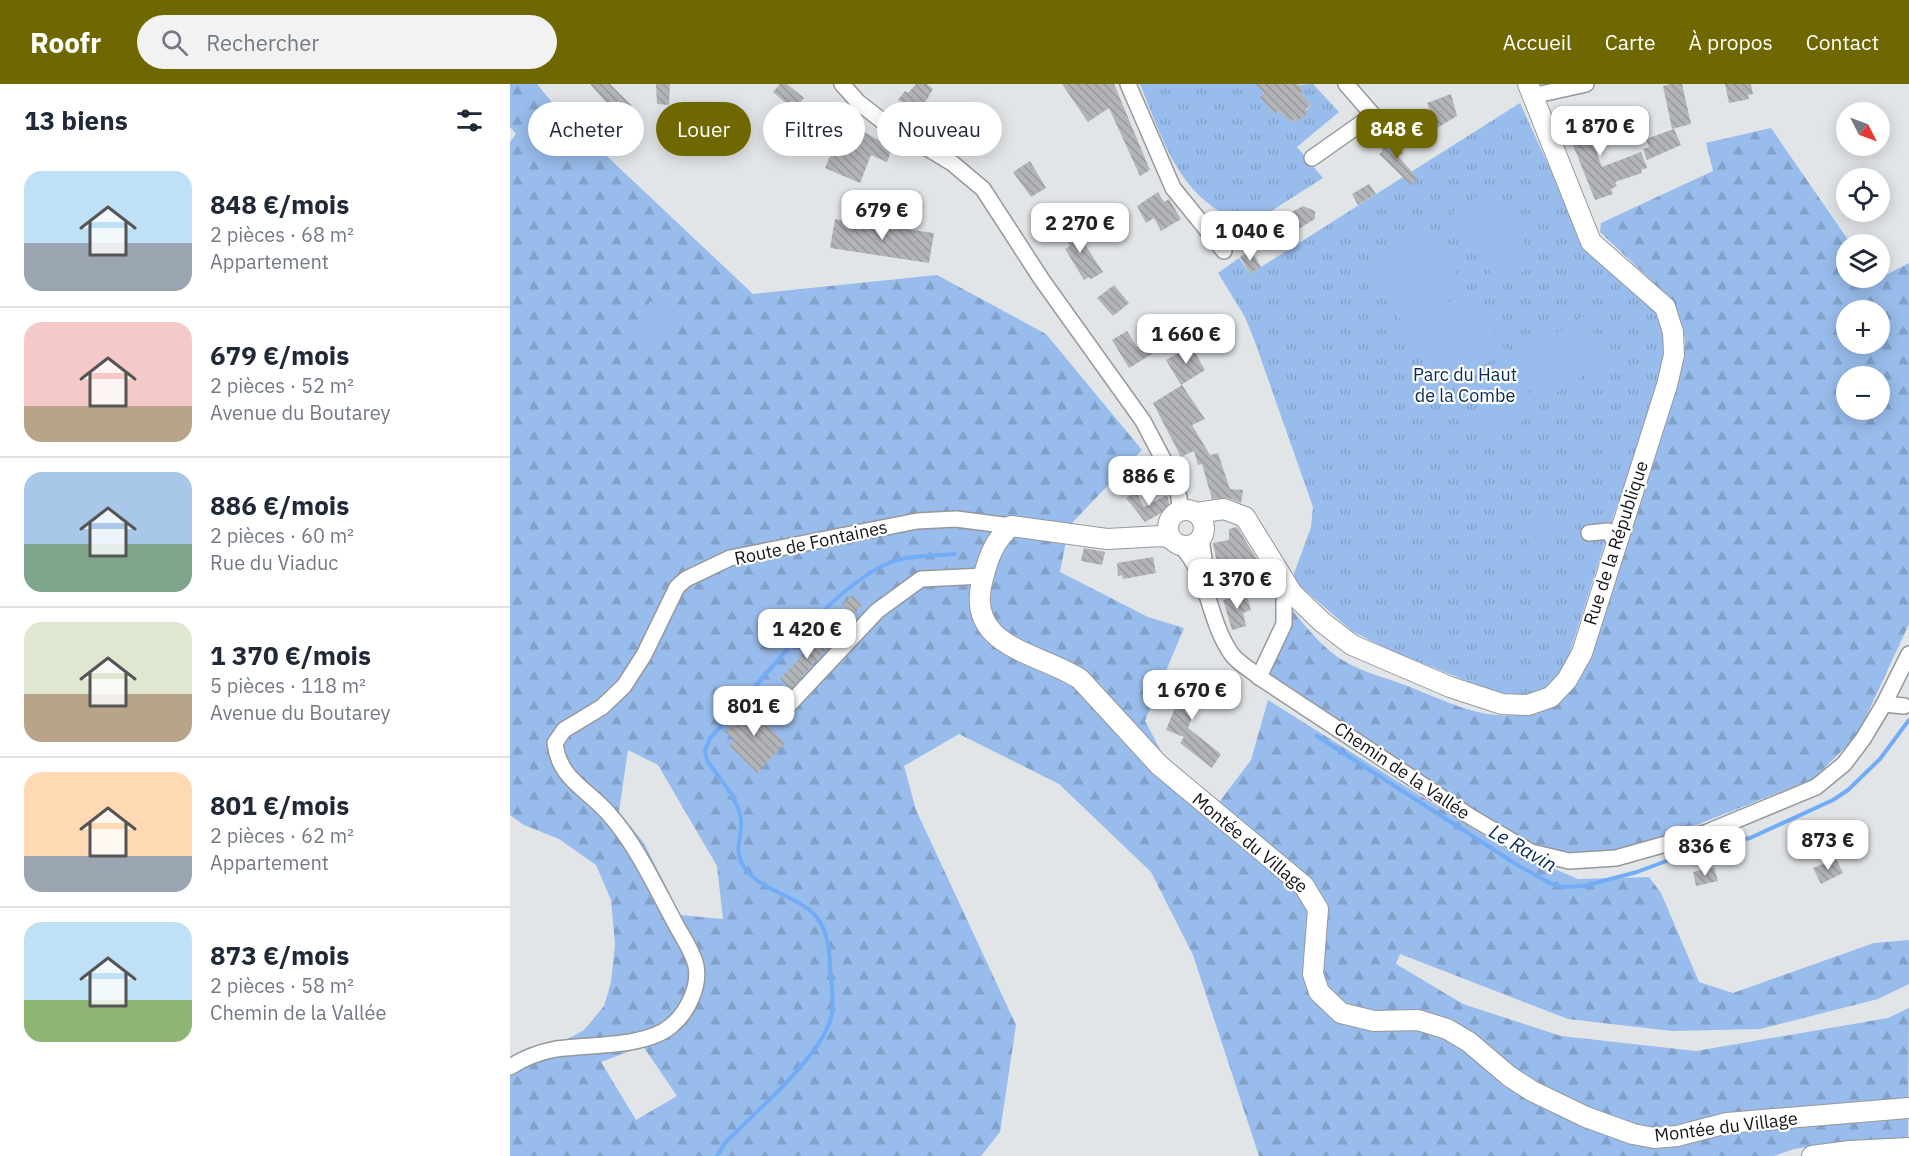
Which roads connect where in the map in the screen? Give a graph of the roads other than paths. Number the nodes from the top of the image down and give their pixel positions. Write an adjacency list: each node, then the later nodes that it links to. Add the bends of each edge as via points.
1 (842, 84): 9 (street, via 881,120 952,163 983,189 1042,280 1143,421 1172,476)
2 (1128, 84): 7 (street, via 1173,188)
3 (1346, 84): 6 (street, via 1373,115)
4 (1586, 84): 5 (street)
5 (1530, 90): 11 (main road, Rue de la République, via 1591,242 1665,307 1673,332 1674,355 1667,385)
6 (1312, 158)
7 (1224, 251)
8 (1011, 526): 9 (main road, via 1090,537 1129,537); 12 (main road, Montée du Village, via 998,537); 20 (street, Route de Fontaines, via 956,519 896,525 730,558 677,587 644,655 624,686 602,707 564,730 555,743 557,760 567,775 608,813 635,848 696,966 696,987 686,1008 670,1027 648,1038 555,1049)
9 (1187, 526): 13 (main road, Rue de la République, via 1225,519 1242,524); 14 (street); 14 (street)
10 (1589, 533): 11 (street, via 1608,531)
11 (1616, 543): 13 (main road, Rue de la République, via 1582,653 1568,680 1551,697 1527,705 1502,704 1450,687 1352,645)
12 (984, 576): 19 (street, via 921,579 877,611); 21 (main road, Montée du Village, via 981,603 993,634 1005,645 1080,679 1159,765 1304,886 1318,909 1313,974 1319,992 1341,1013 1374,1021 1418,1020 1447,1029 1532,1091 1586,1117 1654,1138 1727,1123)
13 (1292, 593): 16 (street, via 1284,601 1284,624)
14 (1209, 602): 16 (street, Chemin de la Vallée, via 1221,637 1234,658)
15 (1909, 654): 17 (street, Chemin de la Vallée)
16 (1256, 675): 17 (street, Chemin de la Vallée, via 1471,817 1531,852 1569,861 1616,858 1705,833 1816,787 1844,764)
17 (1884, 704): 18 (street)
18 (1904, 706)
19 (784, 710)
20 (510, 1067)
21 (1909, 1108)
22 (1909, 1148): 23 (main road)
23 (1812, 1156)

